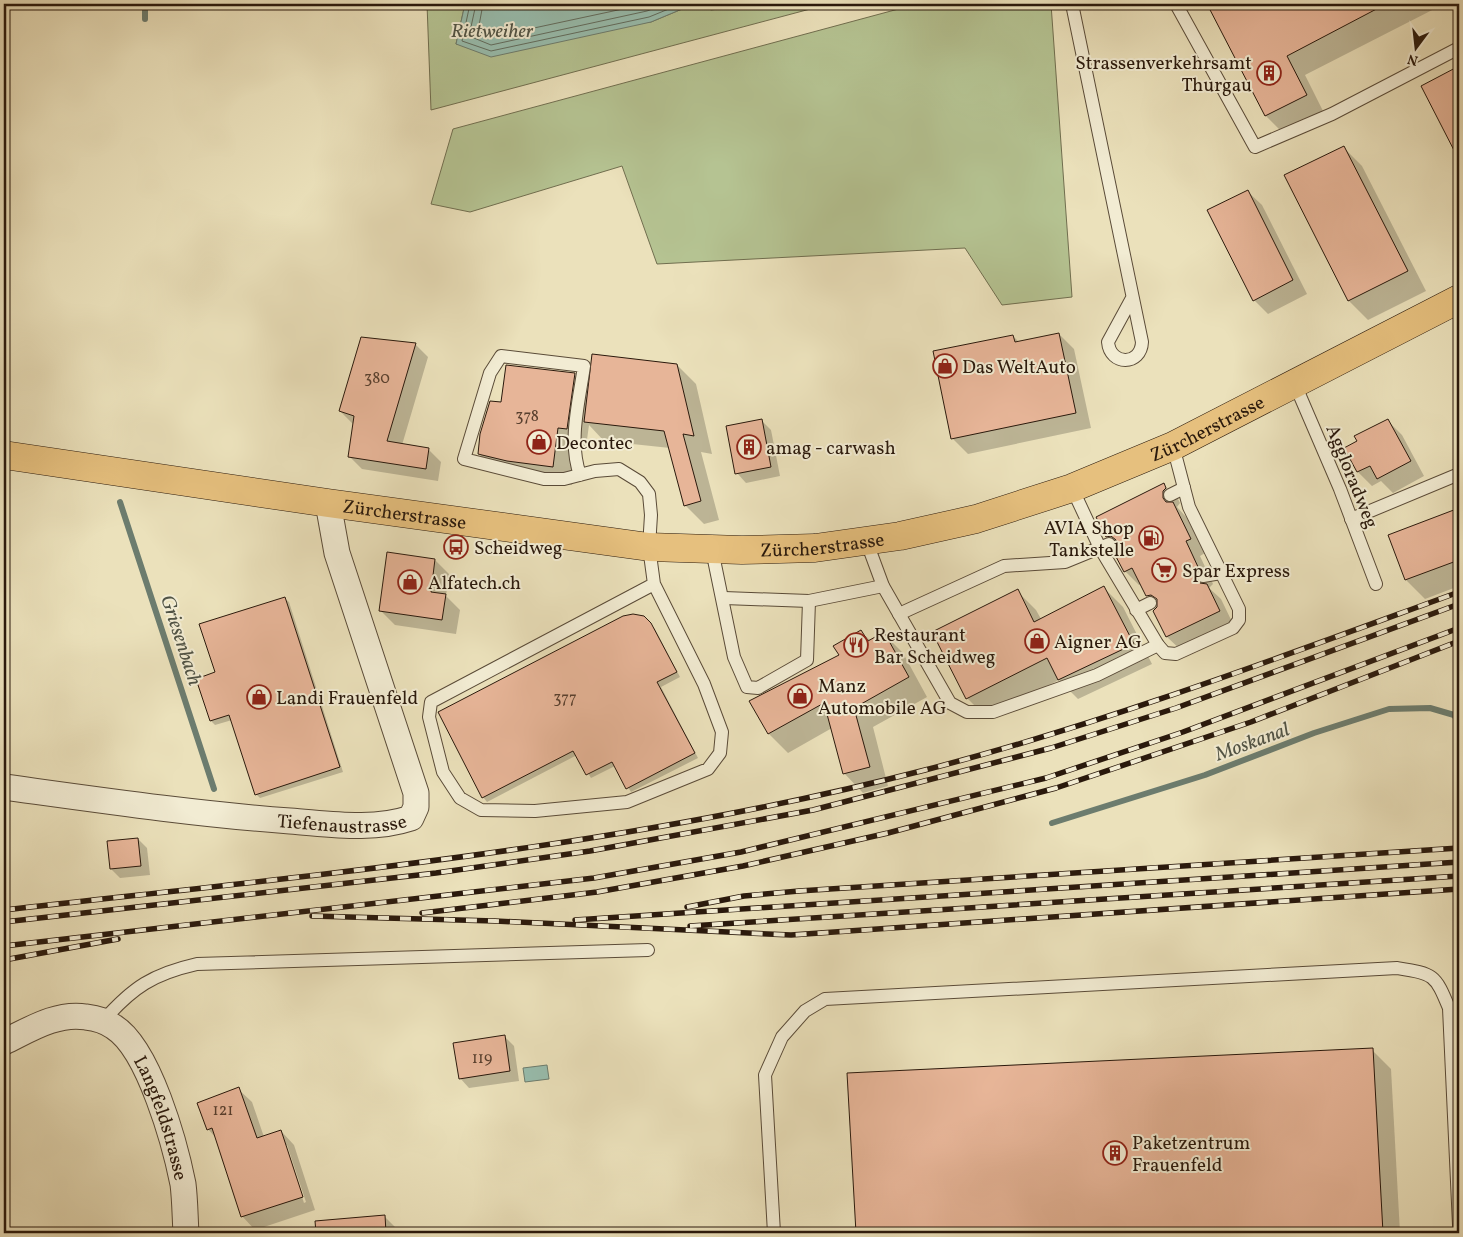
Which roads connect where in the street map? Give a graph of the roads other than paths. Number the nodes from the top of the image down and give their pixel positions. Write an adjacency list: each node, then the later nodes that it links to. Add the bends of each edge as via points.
1 (1072, 4): 4 (lane)
2 (1176, 4): 3 (lane, via 1255,147 1332,114)
3 (1459, 48)
4 (1132, 298)
5 (1459, 299): 6 (main road, Zürcherstrasse)
6 (1294, 382): 8 (main road, Zürcherstrasse); 18 (lane, Aggloradweg)
7 (4, 436): 11 (main road)
8 (1173, 446): 14 (main road, Zürcherstrasse); 15 (lane)
9 (4, 455): 11 (main road)
10 (4, 470): 11 (main road)
11 (139, 474): 17 (main road, Zürcherstrasse)
12 (1459, 474): 18 (lane)
13 (580, 476): 13 (lane, via 544,480 464,459 490,373 501,356 584,366 574,444 574,460); 21 (lane, via 618,469 640,482 649,494)
14 (1072, 488): 19 (main road, Zürcherstrasse, via 976,519); 20 (lane)
15 (1184, 488): 16 (lane); 23 (lane, via 1184,510)
16 (1170, 495)
17 (328, 503): 21 (main road, Zürcherstrasse); 34 (street, Tiefenaustrasse, via 337,553 416,794 416,808 411,818 395,823 358,826 247,818)
18 (1351, 519): 26 (lane, Aggloradweg)
19 (866, 540): 22 (main road, Zürcherstrasse, via 815,548); 27 (lane)
20 (1104, 546): 31 (lane); 32 (lane, via 1065,562 1004,566)
21 (649, 547): 22 (main road, Zürcherstrasse); 25 (lane)
22 (712, 550): 28 (lane)
23 (1221, 573): 24 (lane); 33 (lane, via 1239,609 1240,620 1233,628 1176,654 1165,653)
24 (1203, 576)
25 (654, 584): 25 (lane, via 704,684 722,732 720,753 708,769 627,802 535,811 481,810 460,798 443,772 429,717 431,702)
26 (1376, 584)
27 (883, 586): 29 (lane); 32 (lane)
28 (724, 598): 29 (lane); 29 (lane, via 734,658 746,687 758,688 807,660)
29 (809, 601)
30 (1150, 604): 31 (lane)
31 (1136, 610): 33 (lane)
32 (899, 614): 33 (lane, via 950,703 967,712 1003,709 1097,675)
33 (1158, 645)
34 (4, 786)
35 (648, 950): 36 (lane, via 197,964 150,978 121,1000)
36 (103, 1021): 37 (street, via 84,1016 62,1018); 39 (street, Langfeldstrasse, via 115,1027 133,1046 157,1097 183,1185)
37 (4, 1042)
38 (1459, 1225): 40 (lane, via 1449,1008 1438,982 1426,973 1397,968 825,999 806,1011 782,1037 765,1075)
39 (186, 1233)
40 (774, 1233)

